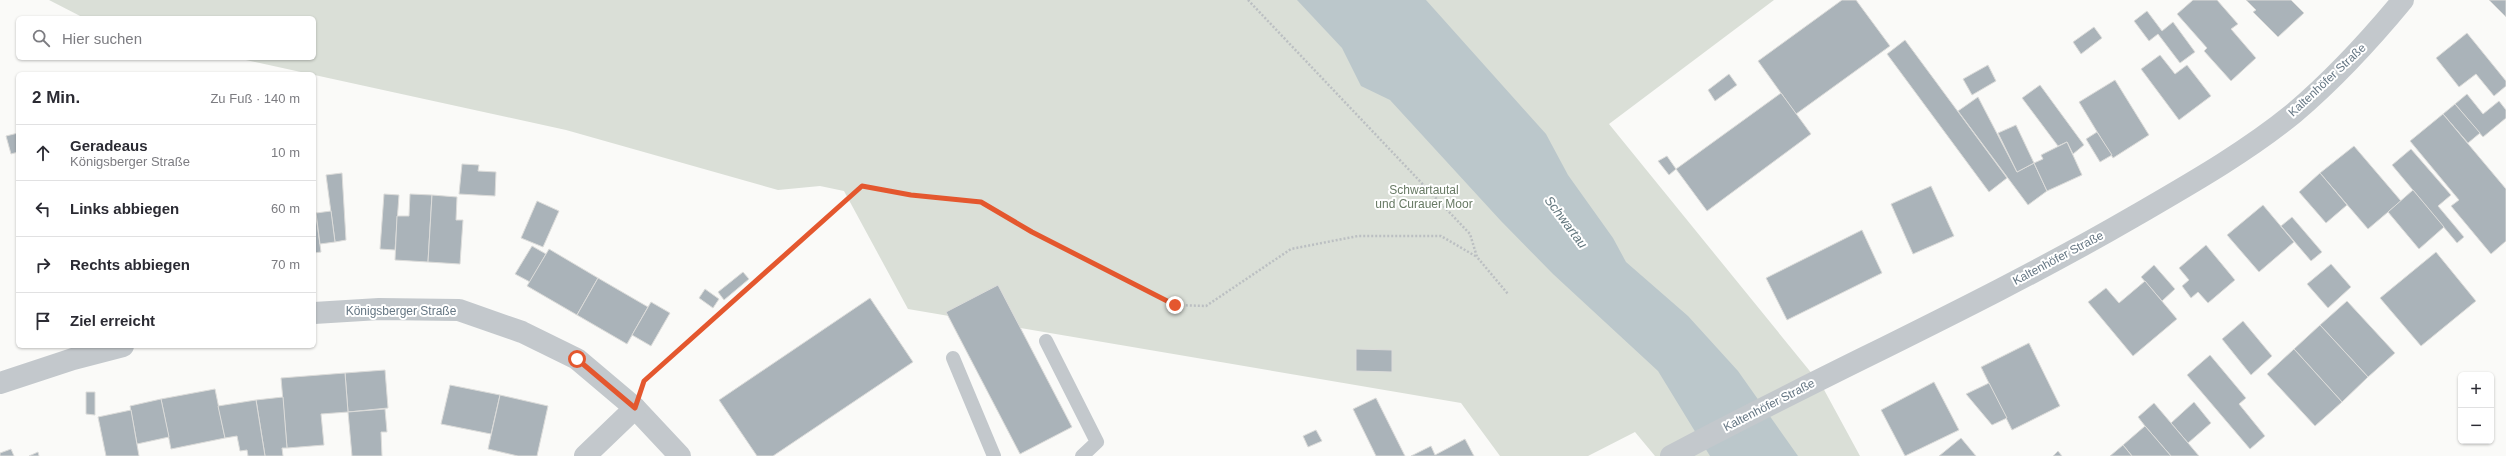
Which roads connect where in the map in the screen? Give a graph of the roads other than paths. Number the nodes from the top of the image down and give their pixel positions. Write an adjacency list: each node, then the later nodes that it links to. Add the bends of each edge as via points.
1 (2404, 0): 12 (street, Kaltenhöfer Straße, via 2374,36 2294,113 2205,175 2067,256 1773,402)
2 (316, 313): 7 (street, Königsberger Straße, via 380,309 459,310 522,332 577,359)
3 (1046, 341): 11 (lane, via 1097,442)
4 (115, 348): 6 (street)
5 (953, 358): 10 (lane)
6 (0, 383)
7 (635, 408): 8 (street); 9 (street, Königsberger Straße)
8 (585, 456)
9 (680, 456)
10 (994, 456)
11 (1082, 456)
12 (1671, 456)

